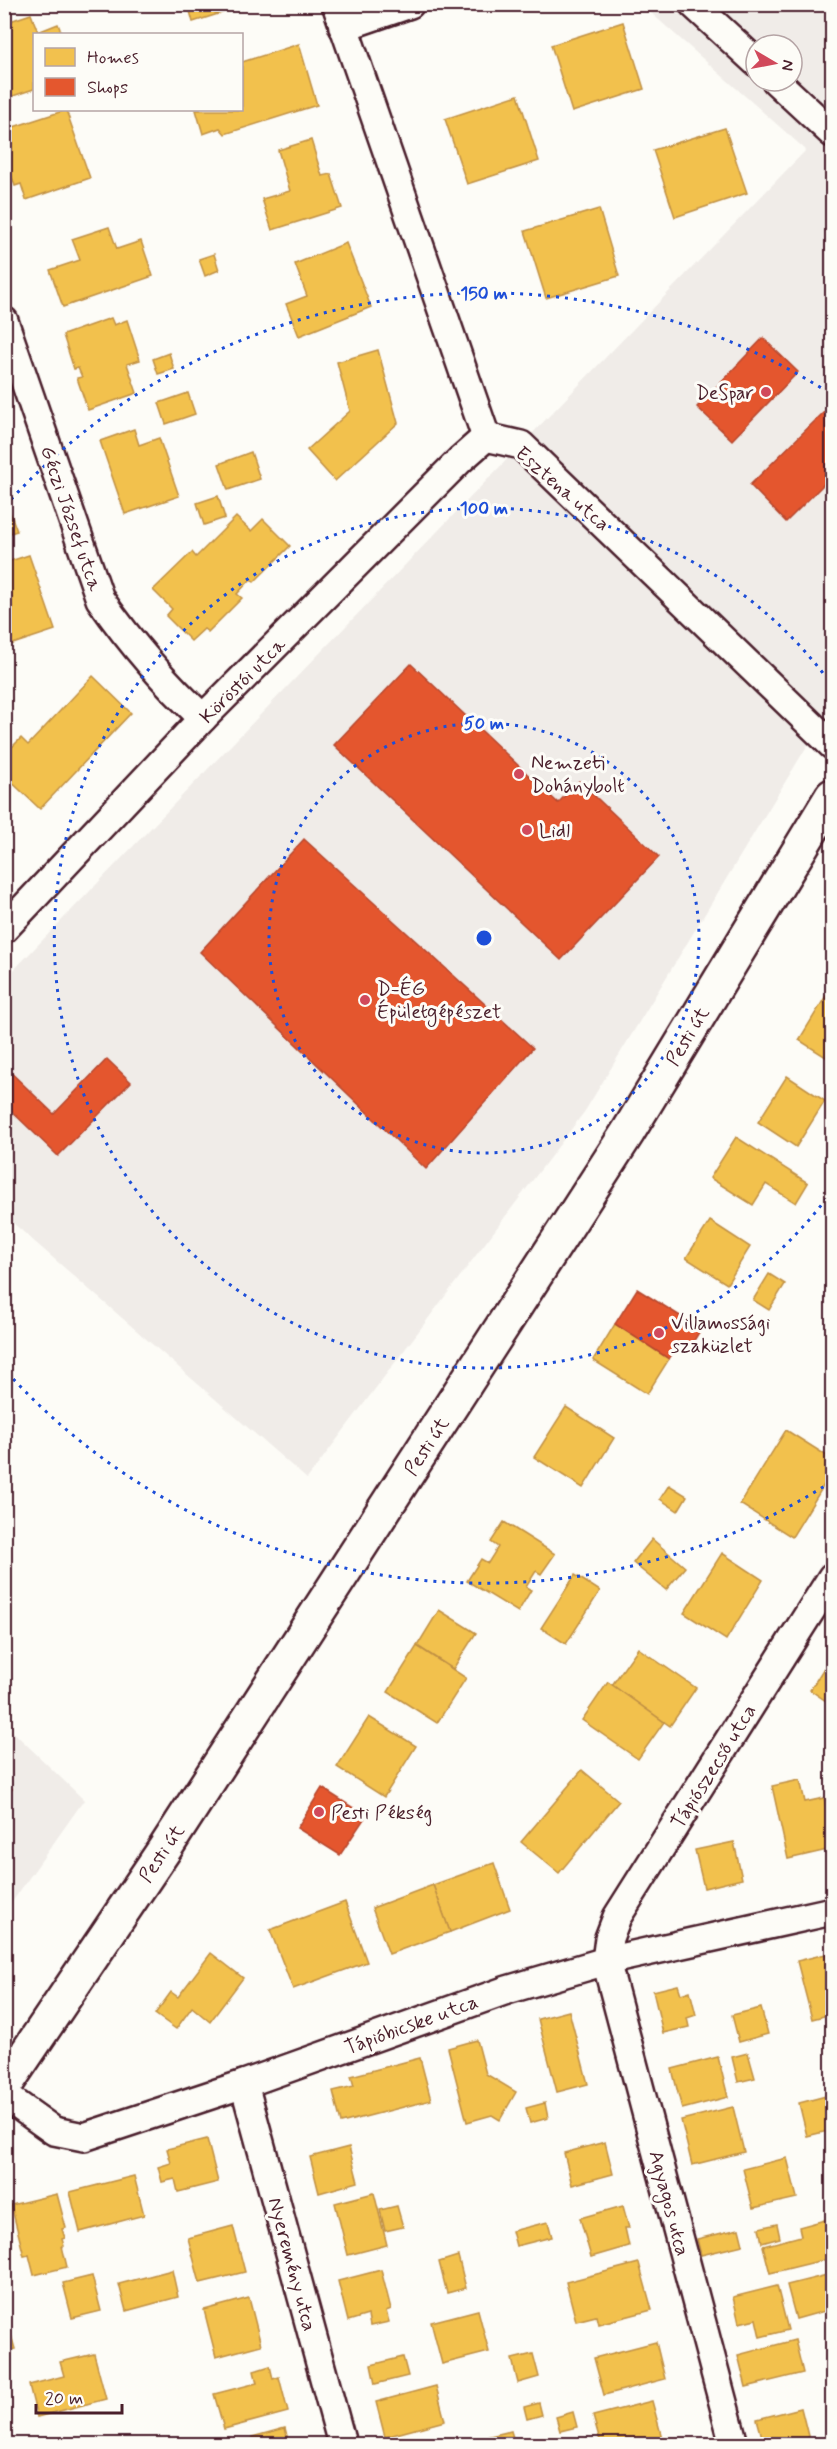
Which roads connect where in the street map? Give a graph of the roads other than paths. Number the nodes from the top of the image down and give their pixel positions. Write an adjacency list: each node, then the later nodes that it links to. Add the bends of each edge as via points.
1 (410, 4): 3 (street)
2 (693, 4): 4 (street)
3 (340, 16): 8 (street)
4 (744, 51)
5 (789, 93): 6 (street)
6 (832, 133)
7 (4, 321): 9 (street, Géczi József utca, via 100,599 122,630)
8 (486, 437): 9 (street, Köröstói utca); 10 (street, Esztena utca, via 521,445)
9 (203, 718): 12 (street, Köröstói utca)
10 (832, 745)
11 (832, 796): 17 (main road, Pesti út, via 628,1132 164,1850)
12 (4, 928)
13 (832, 1577): 15 (street, Tápiószecső utca, via 618,1917 609,1938)
14 (832, 1911): 15 (street, Tápióbicske utca)
15 (606, 1960): 16 (street, Tápióbicske utca, via 507,1990); 20 (street, Agyagos utca)
16 (244, 2084): 18 (street, Tápióbicske utca, via 84,2137 54,2131); 19 (street, Nyeremény utca)
17 (4, 2087)
18 (4, 2095)
19 (342, 2445)
20 (734, 2445)

